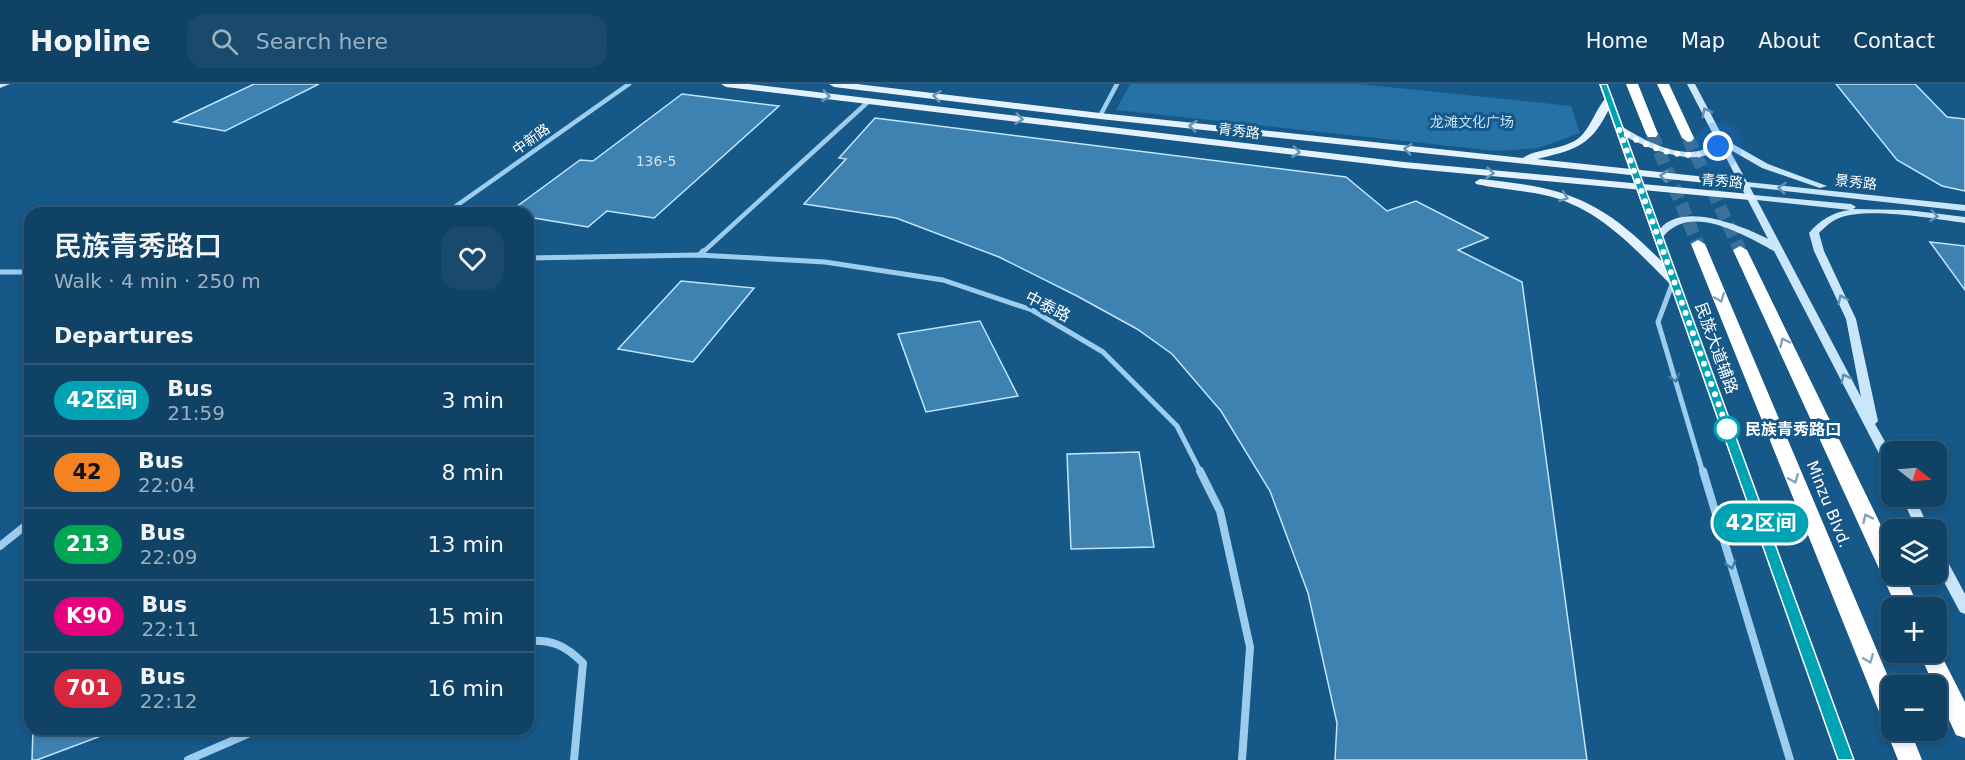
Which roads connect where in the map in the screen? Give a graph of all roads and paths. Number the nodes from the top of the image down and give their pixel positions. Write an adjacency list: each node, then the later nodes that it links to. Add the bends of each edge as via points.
1 (6, 84): 10 (street)
2 (630, 84): 25 (street, 中新路)
3 (726, 84): 12 (main road, 青秀路, one-way to 12)
4 (834, 84): 13 (main road, 青秀路, one-way to 4)
5 (1117, 84): 13 (street)
6 (1603, 84): 11 (street, 民族大道辅路)
7 (1632, 84): 15 (highway)
8 (1663, 84): 16 (highway)
9 (1691, 84): 17 (street, one-way to 9)
10 (0, 86)
11 (1609, 99): 14 (street, 民族大道辅路); 18 (main road, via 1596,127 1583,141 1563,151)
12 (869, 101): 19 (main road, 青秀路, one-way to 19); 33 (street)
13 (1100, 116): 18 (main road, 青秀路, one-way to 13)
14 (1619, 129): 17 (street, via 1641,143 1673,152 1715,150); 20 (street, 民族大道辅路)
15 (1652, 134)
16 (1688, 138)
17 (1720, 140): 21 (street); 24 (street, via 1765,166 1809,183)
18 (1514, 161): 20 (main road, 青秀路)
19 (1404, 165): 22 (main road, 青秀路, one-way to 22); 37 (main road, one-way to 37, via 1437,175 1552,192 1577,201 1610,220)
20 (1635, 173): 21 (main road, 青秀路, one-way to 20); 22 (street, 民族大道辅路)
21 (1744, 184): 23 (street); 24 (street, 景秀路, one-way to 21)
22 (1640, 187): 23 (main road, 青秀路); 29 (street, 民族大道辅路)
23 (1750, 197): 27 (street, 景秀路); 32 (street)
24 (1904, 201): 26 (street, 景秀路)
25 (455, 207)
26 (1965, 208)
27 (1912, 214): 28 (street, 景秀路, one-way to 28); 38 (street, one-way to 27, via 1851,319 1814,233 1822,222 1838,213)
28 (1965, 220)
29 (1658, 237): 32 (street, via 1661,229 1674,221 1706,221 1746,230); 37 (street, 民族大道辅路)
30 (1698, 244): 47 (highway, Minzu Blvd., one-way to 47)
31 (1740, 250): 42 (highway, Minzu Blvd., one-way to 31)
32 (1779, 252): 38 (street, one-way to 32)
33 (699, 255): 34 (street, 中泰路); 53 (street, 中泰路, via 825,262 943,280 1032,310 1103,352 1177,426 1220,511 1250,647)
34 (534, 258)
35 (0, 272): 36 (street)
36 (24, 272)
37 (1674, 281): 54 (street, one-way to 54, via 1658,322); 55 (street, 民族大道辅路)
38 (1876, 437): 39 (street)
39 (1881, 446)
40 (24, 527): 41 (street)
41 (0, 546)
42 (1881, 550)
43 (1947, 574): 44 (street)
44 (1965, 608)
45 (534, 640): 52 (street, via 565,645 583,663)
46 (1935, 663): 48 (highway)
47 (1881, 687)
48 (1965, 728)
49 (246, 735): 51 (street)
50 (1902, 741): 56 (highway)
51 (188, 760)
52 (574, 760)
53 (1242, 760)
54 (1790, 760)
55 (1846, 760)
56 (1910, 760)

